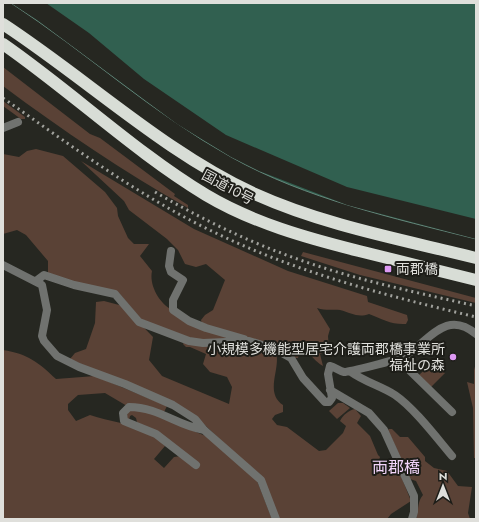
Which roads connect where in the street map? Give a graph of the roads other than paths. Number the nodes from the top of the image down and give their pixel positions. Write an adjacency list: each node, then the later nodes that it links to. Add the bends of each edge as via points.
1 (3, 24): 6 (highway, 国道10号, via 88,83 159,137 215,173 256,195 360,229)
2 (3, 44): 8 (highway, 国道10号, via 163,166 207,196 231,208 276,228 312,239)
3 (18, 122): 4 (street)
4 (3, 128)
5 (171, 251): 11 (street, via 170,272 183,280 173,300 173,310 206,328)
6 (476, 258)
7 (3, 265): 9 (street)
8 (476, 280)
9 (36, 281): 11 (street, via 44,275 115,294 139,322 189,341); 16 (street, via 42,285 46,303 46,322 42,336 57,356 173,405 195,419)
10 (476, 334): 12 (street, via 457,325 443,327)
11 (249, 341): 14 (street, via 275,349 291,358 303,378 325,402 332,398)
12 (402, 358): 13 (street); 15 (street, via 408,368)
13 (352, 372): 14 (street, via 330,366); 17 (street, via 395,396 432,432)
14 (330, 390): 20 (street, via 369,413 384,430 414,496)
15 (452, 412)
16 (204, 430): 18 (street, via 193,429 149,410 129,407 123,413 124,421 156,434); 19 (street, via 261,480)
17 (452, 456)
18 (196, 465)
19 (276, 519)
20 (412, 519)

